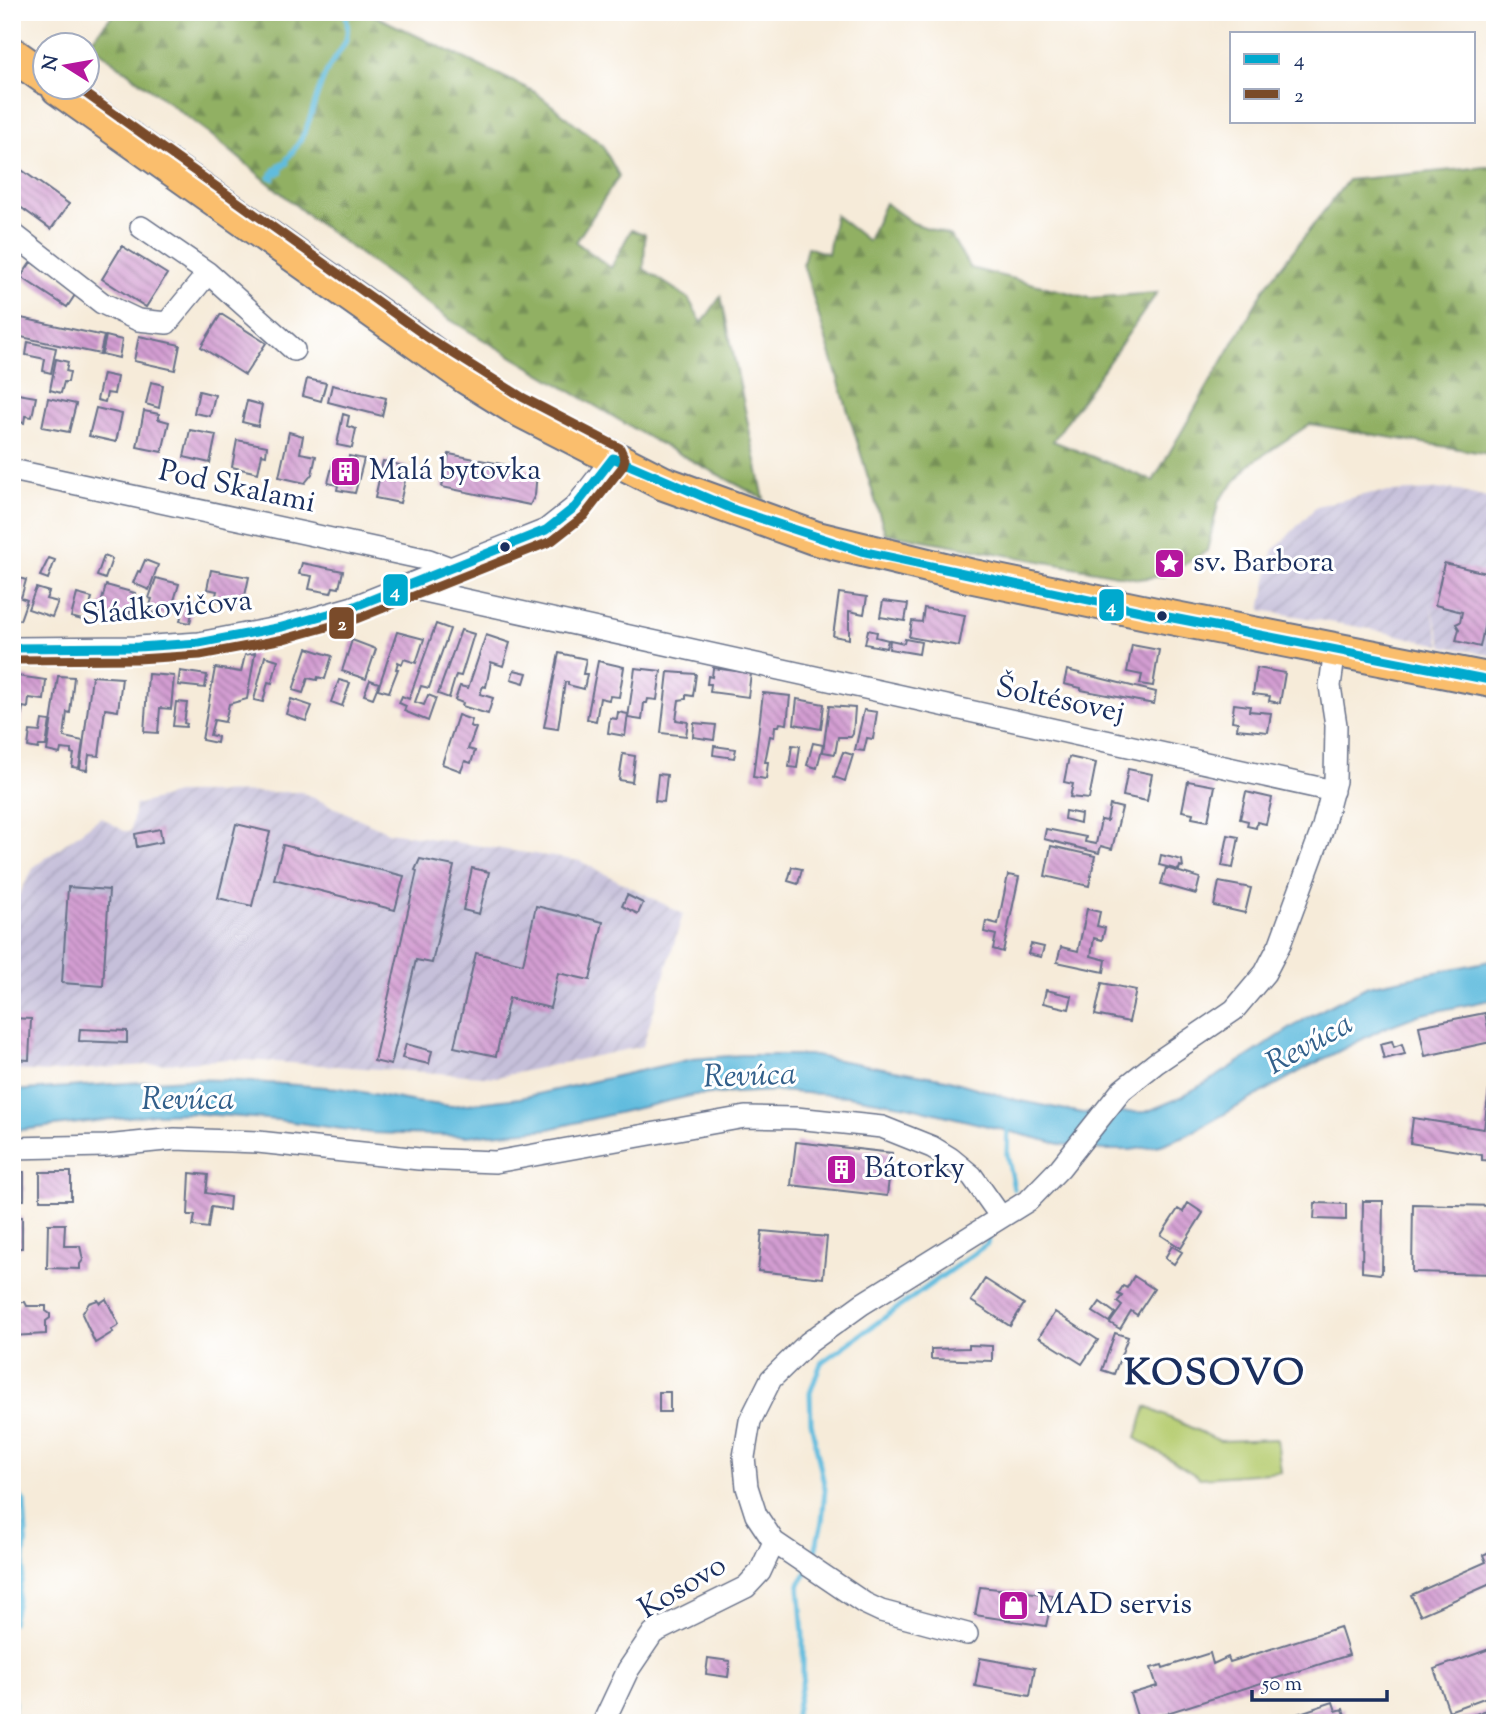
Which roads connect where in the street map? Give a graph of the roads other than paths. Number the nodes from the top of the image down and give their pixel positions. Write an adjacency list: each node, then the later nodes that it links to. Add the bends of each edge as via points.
1 (12, 54): 2 (main road)
2 (32, 68)
3 (78, 102): 8 (main road, via 455,370 516,408)
4 (141, 227): 6 (street)
5 (12, 233): 6 (street, via 102,303 138,320 167,323)
6 (208, 273): 7 (street)
7 (294, 350)
8 (614, 458): 10 (street, Sládkovičova, via 575,506 546,530); 13 (main road, via 717,504 861,551)
9 (12, 470): 10 (street, Pod Skalami)
10 (448, 568): 11 (street, Sládkovičova)
11 (407, 585): 12 (street, Sládkovičova, via 353,607 282,627 199,643); 15 (street, Šoltésovej)
12 (12, 648)
13 (1335, 649): 14 (main road); 15 (street, via 1330,686 1336,725)
14 (1495, 681)
15 (1333, 791): 17 (street, via 1280,944 1265,973 1234,1010 1122,1090 1060,1168 1028,1200)
16 (12, 1148): 17 (street, via 176,1139 495,1162 745,1117 796,1118 882,1127 932,1147 972,1176)
17 (1001, 1217): 18 (street, via 862,1304 808,1343 771,1379 750,1421 744,1457 756,1514)
18 (774, 1542): 19 (street, via 863,1603); 20 (street, Kosovo, via 747,1587 653,1633 628,1670)
19 (967, 1634)
20 (603, 1723)

